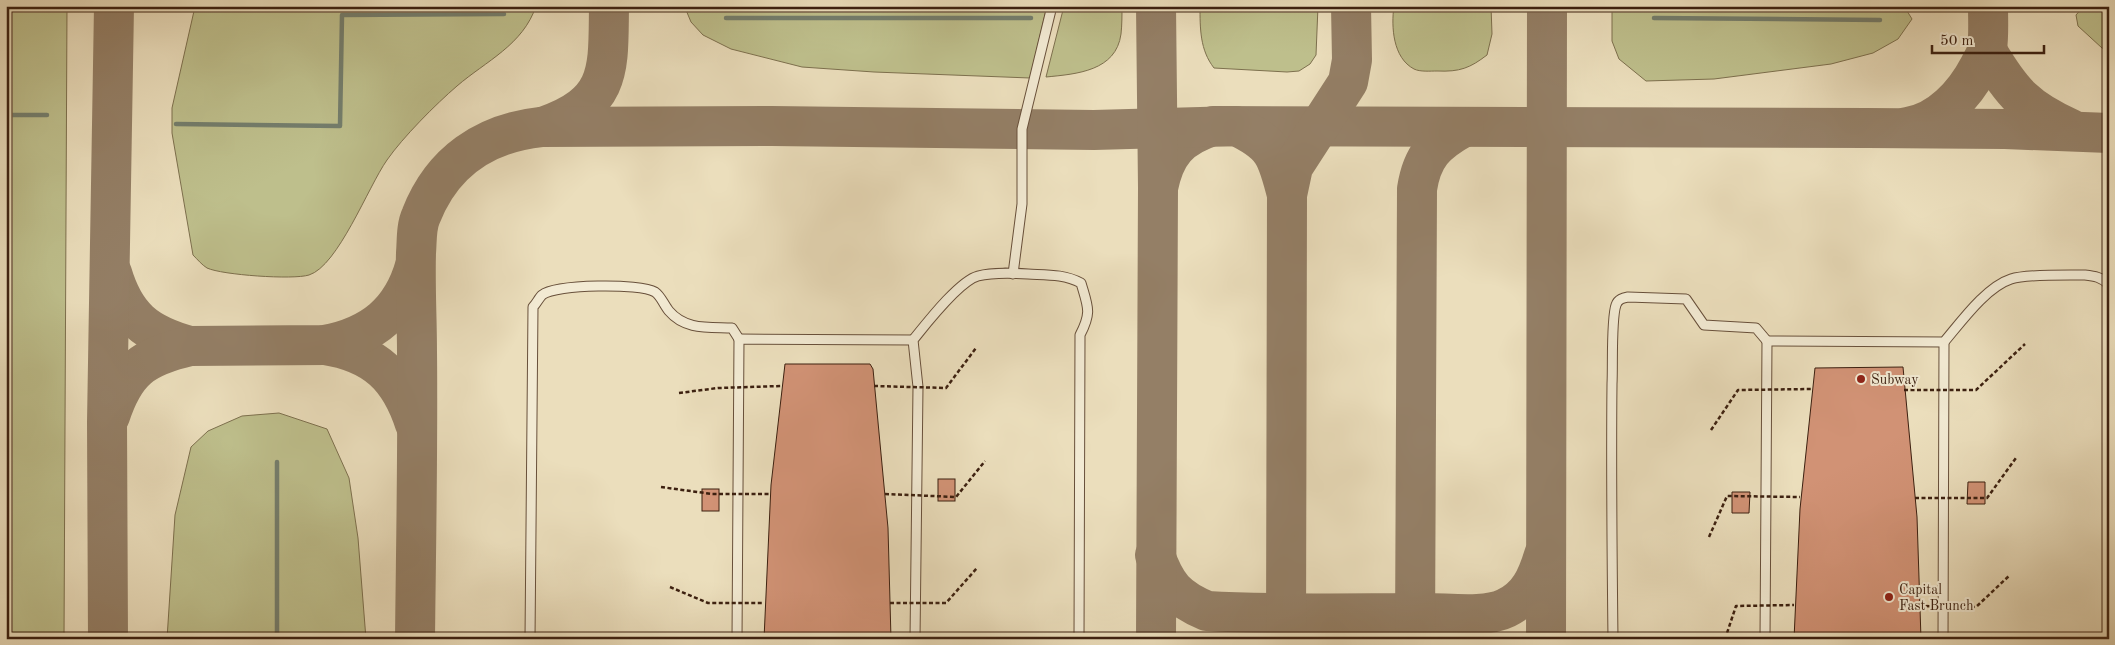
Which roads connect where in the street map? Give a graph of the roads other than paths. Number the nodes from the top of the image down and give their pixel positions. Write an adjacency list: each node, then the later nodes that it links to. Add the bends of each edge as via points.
1 (1052, 6): 2 (lane, via 1022,128 1022,204)
2 (1013, 274): 5 (lane, via 977,276 964,284); 11 (lane, via 1070,278 1081,283 1088,304 1089,318 1080,335)
3 (2109, 285): 7 (lane, via 2096,276 2084,275 2012,278 2000,284 1973,308)
4 (739, 339): 5 (lane); 8 (lane, via 732,328 696,327 681,323 656,292 638,287 558,288 542,295 534,307); 9 (lane)
5 (913, 340): 10 (lane, via 918,387)
6 (1767, 341): 7 (lane); 12 (lane, via 1756,328 1704,324 1686,299 1628,297 1617,302 1611,454); 13 (lane)
7 (1944, 342): 14 (lane)
8 (530, 639)
9 (736, 639)
10 (915, 639)
11 (1079, 639)
12 (1613, 639)
13 (1765, 639)
14 (1943, 639)

